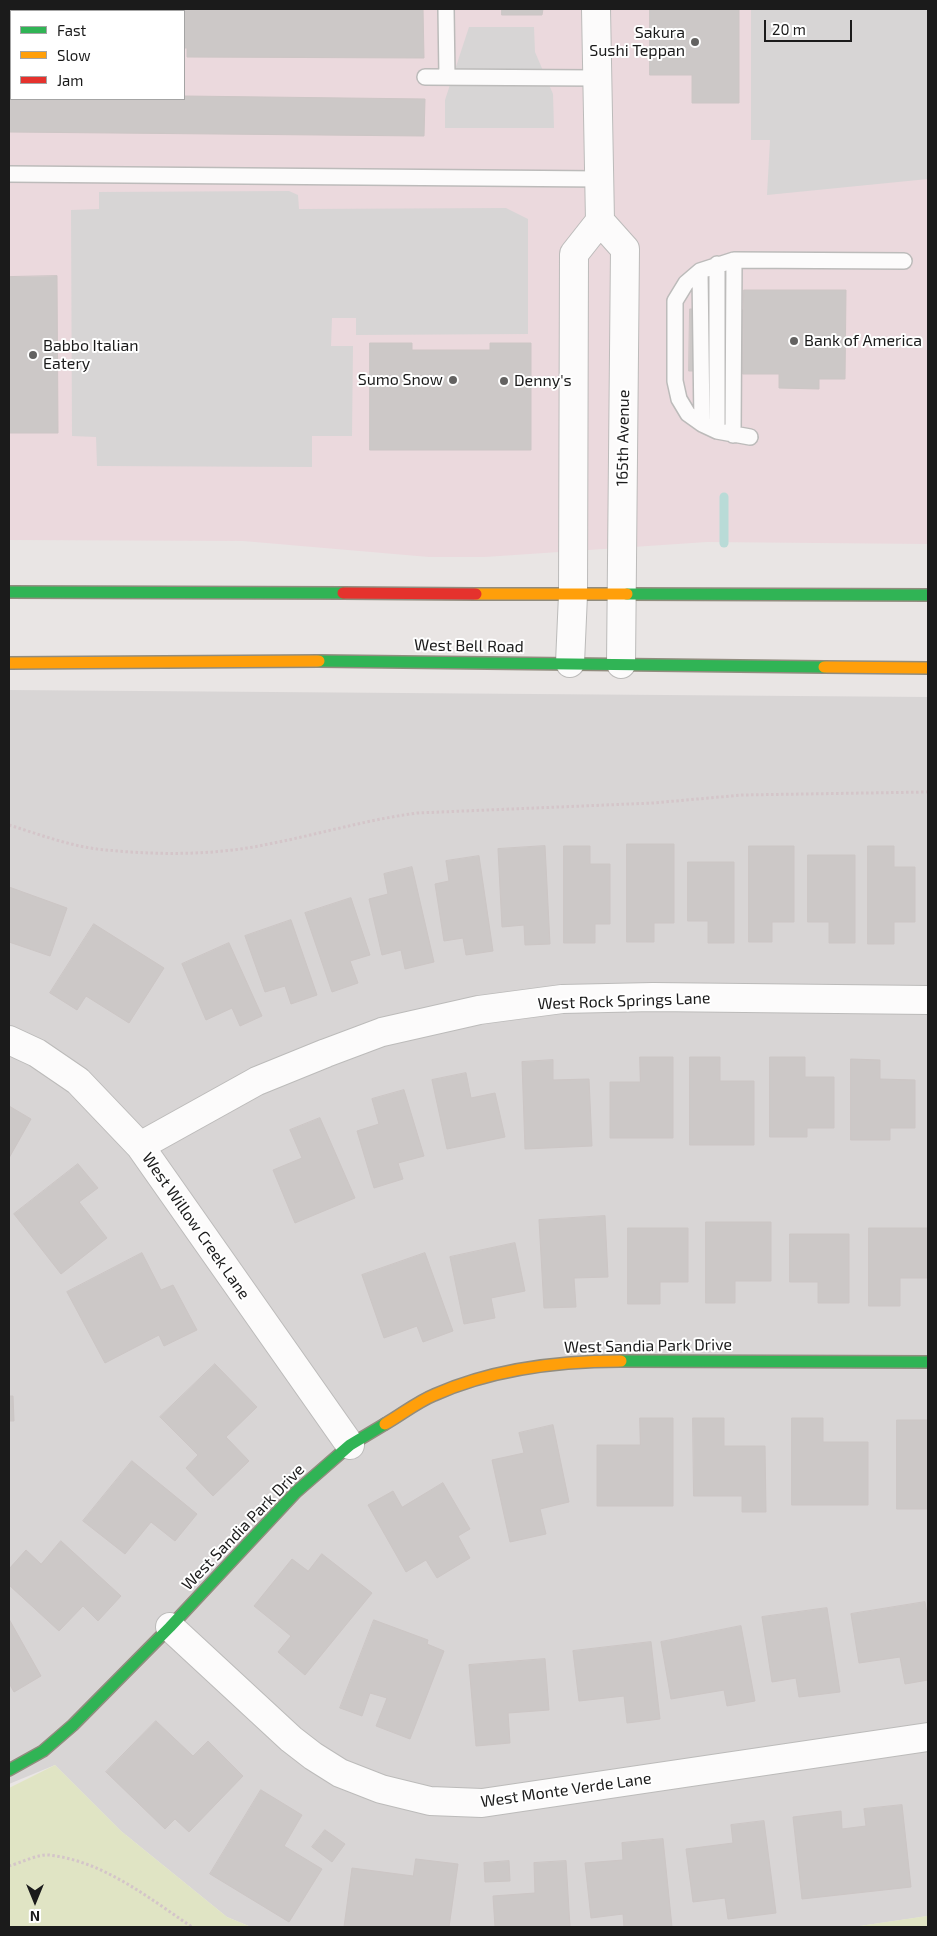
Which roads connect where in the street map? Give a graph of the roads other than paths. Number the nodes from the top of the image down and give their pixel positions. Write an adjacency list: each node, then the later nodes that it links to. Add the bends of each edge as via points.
1 (446, 9): 4 (lane)
2 (596, 9): 5 (street)
3 (425, 77): 4 (lane)
4 (447, 77): 5 (lane)
5 (596, 78): 7 (street)
6 (9, 174): 7 (lane)
7 (600, 179): 8 (street)
8 (600, 221): 18 (street, via 574,254); 19 (street, 165th Avenue, via 625,248)
9 (734, 260): 10 (lane); 11 (lane); 15 (lane)
10 (904, 261)
11 (717, 264): 12 (lane); 14 (lane)
12 (700, 271): 13 (lane); 13 (lane, via 686,283 676,301 675,381 679,399 688,414)
13 (702, 424): 14 (lane)
14 (717, 431): 15 (lane)
15 (733, 434): 16 (lane)
16 (750, 437)
17 (9, 592): 18 (main road)
18 (573, 595): 19 (main road); 22 (street)
19 (621, 595): 20 (main road); 23 (street, 165th Avenue)
20 (928, 595)
21 (9, 662): 22 (main road, West Bell Road)
22 (570, 663): 23 (main road, West Bell Road)
23 (621, 664): 24 (main road, West Bell Road)
24 (928, 668)
25 (928, 1000): 27 (street, West Rock Springs Lane, via 562,999 479,1010 382,1032 326,1053 257,1081)
26 (9, 1040): 27 (street, West Willow Creek Lane, via 37,1053 78,1081)
27 (140, 1146): 29 (street, West Willow Creek Lane)
28 (928, 1362): 29 (main road, West Sandia Park Drive, via 583,1360 517,1370 434,1395)
29 (350, 1445): 30 (main road, West Sandia Park Drive, via 296,1492)
30 (170, 1627): 31 (street, West Monte Verde Lane, via 313,1756 340,1773 381,1790 430,1801 482,1803); 32 (main road, West Sandia Park Drive, via 73,1725 43,1750)
31 (928, 1737)
32 (9, 1770)

